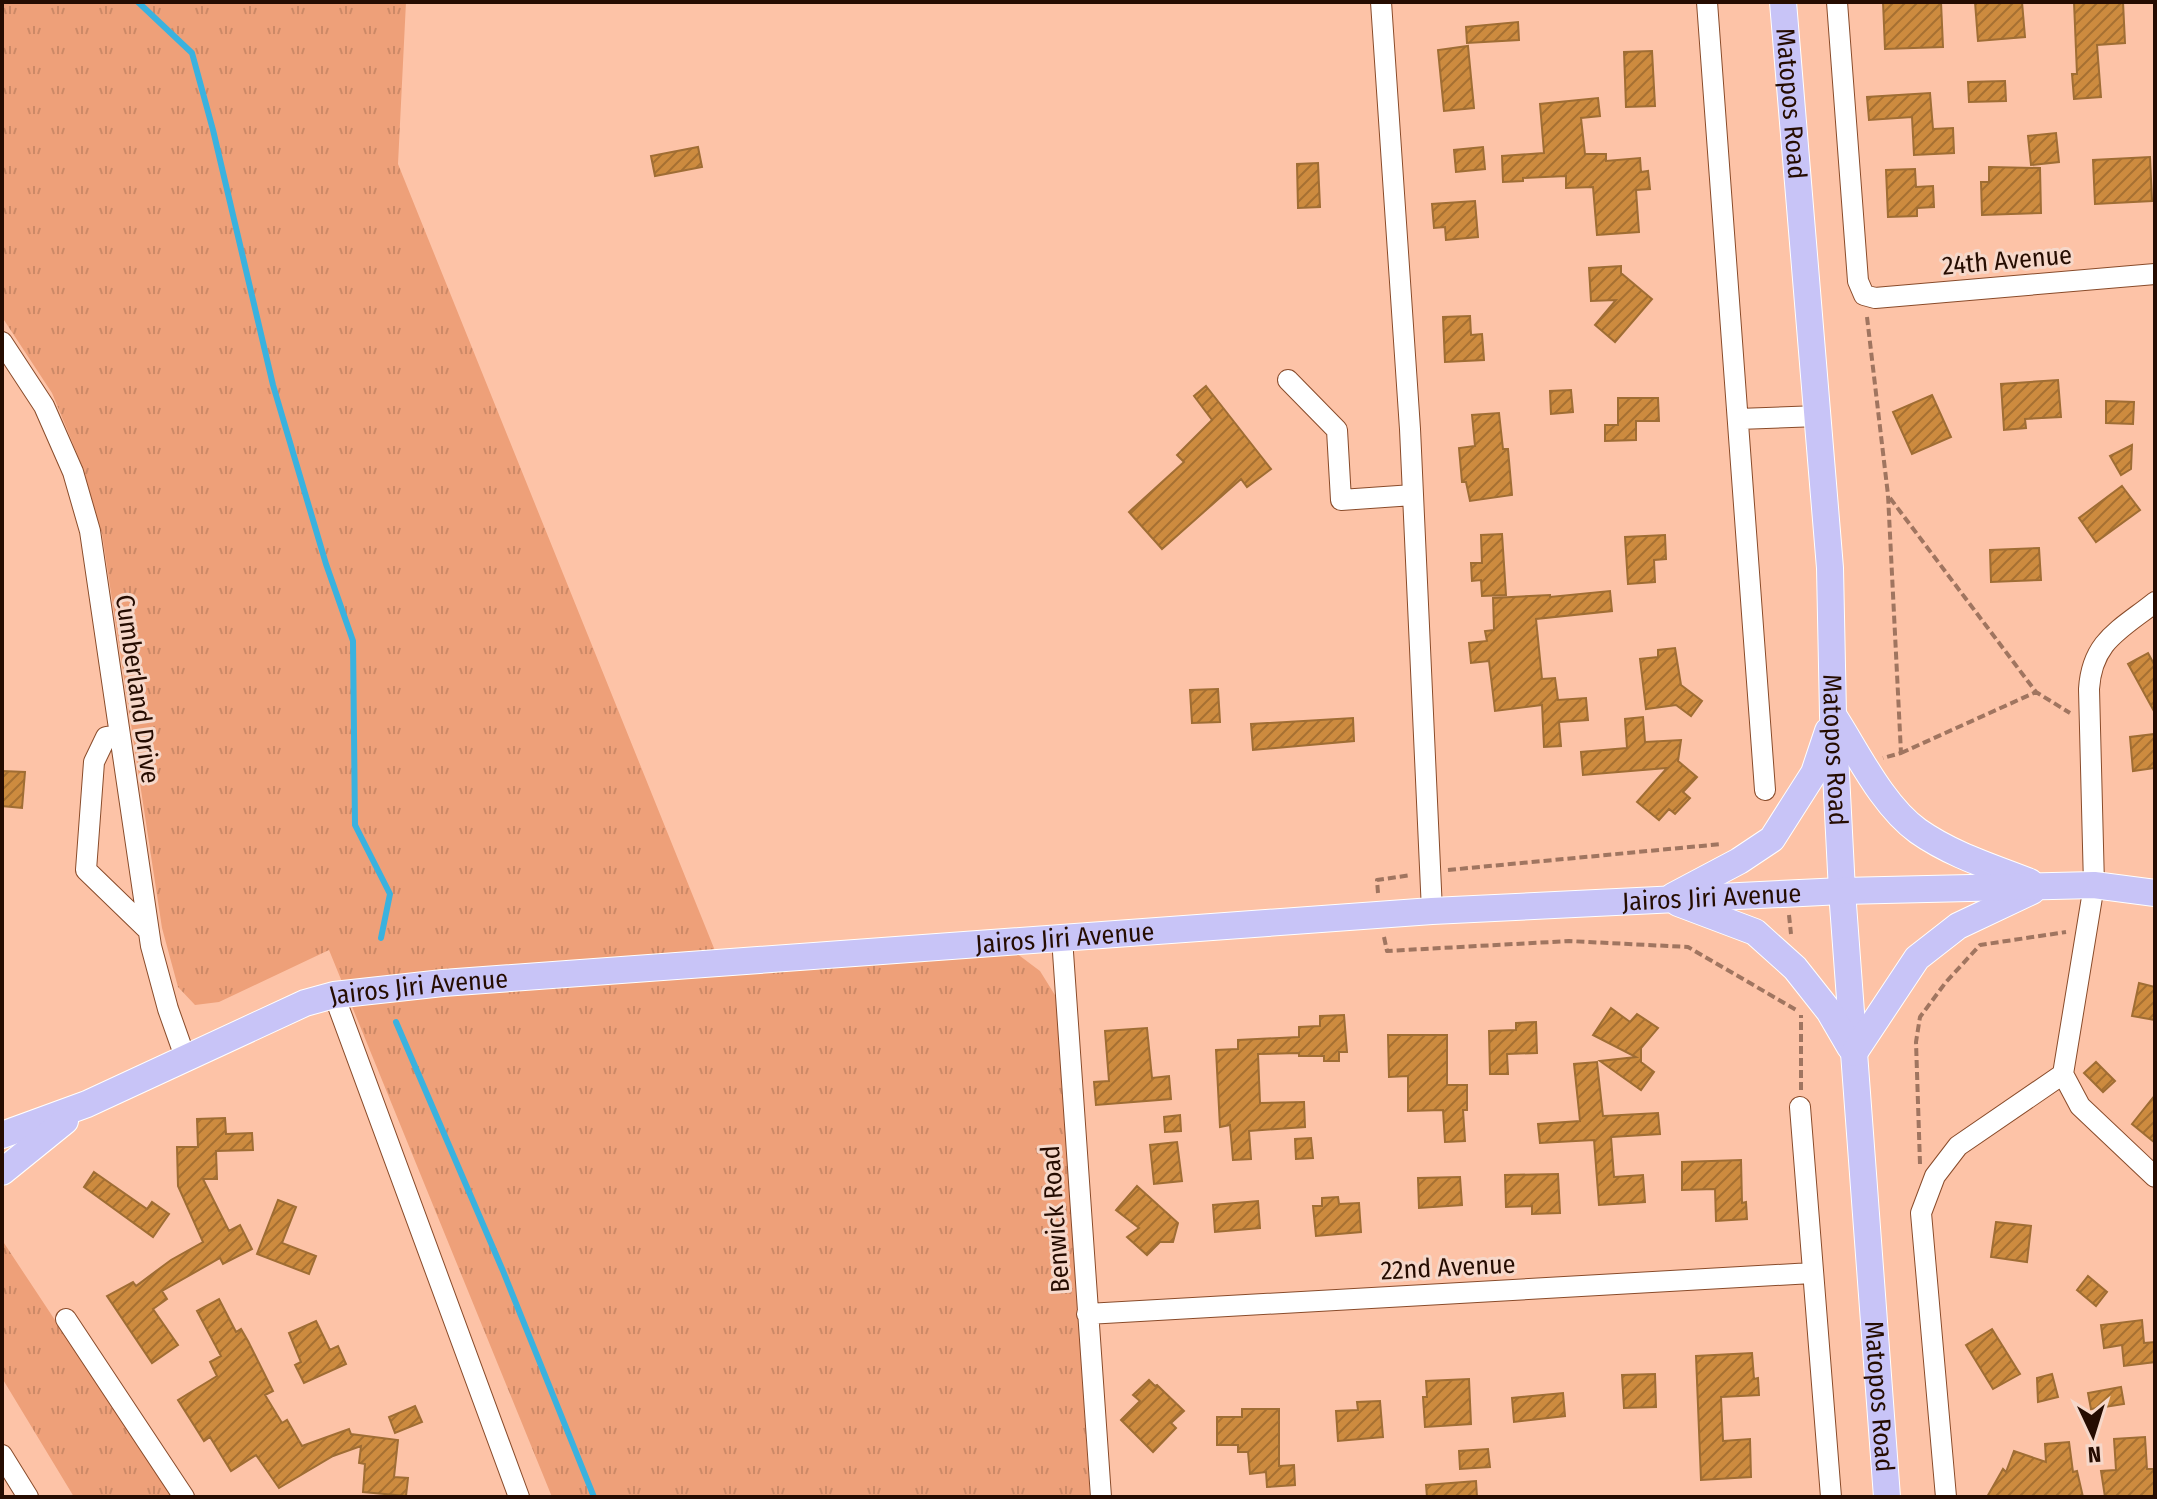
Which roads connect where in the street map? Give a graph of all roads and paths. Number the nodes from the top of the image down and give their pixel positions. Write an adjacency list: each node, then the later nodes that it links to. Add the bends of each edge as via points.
1 (1381, 2): 11 (street)
2 (1707, 2): 10 (street)
3 (1783, 2): 9 (main road, Matopos Road)
4 (1837, 2): 6 (street, via 1858,281)
5 (2155, 274): 6 (street, 24th Avenue)
6 (1864, 295): 12 (path)
7 (2, 342): 17 (street, Cumberland Drive, via 44,406 73,472 90,531)
8 (1288, 380): 11 (street, via 1337,430 1341,500)
9 (1819, 416): 10 (street); 15 (main road, Matopos Road)
10 (1738, 419): 20 (street)
11 (1413, 495): 22 (street)
12 (1888, 495): 14 (path); 18 (path)
13 (2155, 602): 16 (street, via 2096,653)
14 (2036, 692): 16 (path); 18 (path)
15 (1833, 715): 19 (main road); 25 (main road, Matopos Road); 27 (main road, via 1814,773 1772,839)
16 (2090, 724): 23 (street)
17 (118, 735): 31 (street, Cumberland Drive); 31 (street, via 106,737 94,762 86,870)
18 (1901, 753): 19 (path)
19 (1864, 763): 24 (main road, via 1916,830 1959,855)
20 (1765, 790)
21 (1725, 844): 22 (path)
22 (1430, 872): 28 (street); 29 (path, via 1377,880)
23 (2094, 885): 24 (main road, Jairos Jiri Avenue); 26 (main road, Jairos Jiri Avenue); 30 (street)
24 (2042, 887): 25 (main road, Jairos Jiri Avenue); 35 (main road, via 1958,926 1917,958)
25 (1842, 891): 27 (main road, Jairos Jiri Avenue); 35 (main road, Matopos Road)
26 (2155, 893)
27 (1667, 899): 28 (main road, Jairos Jiri Avenue); 35 (main road, via 1755,932 1795,968)
28 (1432, 911): 29 (main road, Jairos Jiri Avenue)
29 (1381, 915): 32 (main road, Jairos Jiri Avenue); 34 (path, via 1387,951 1569,941 1688,947)
30 (2088, 929): 37 (street); 41 (path, via 1980,945 1920,1017 1916,1042)
31 (148, 930): 36 (street, Cumberland Drive)
32 (1062, 938): 33 (main road, Jairos Jiri Avenue); 45 (street, Benwick Road)
33 (334, 995): 36 (main road, Jairos Jiri Avenue); 50 (street)
34 (1801, 1013)
35 (1854, 1053): 53 (main road, Matopos Road)
36 (185, 1057): 38 (main road, Jairos Jiri Avenue)
37 (2063, 1074): 43 (street, via 2080,1106); 54 (street, via 1958,1146 1935,1176 1921,1213)
38 (87, 1104): 40 (main road, Jairos Jiri Avenue); 42 (main road)
39 (1800, 1107): 44 (street)
40 (5, 1133)
41 (1921, 1171)
42 (2, 1172)
43 (2155, 1177)
44 (1812, 1273): 45 (street, 22nd Avenue); 52 (street)
45 (1087, 1314): 51 (street, Benwick Road)
46 (66, 1319): 49 (street)
47 (2, 1455): 48 (street)
48 (28, 1497)
49 (184, 1497)
50 (519, 1497)
51 (1101, 1497)
52 (1831, 1497)
53 (1887, 1497)
54 (1946, 1497)

